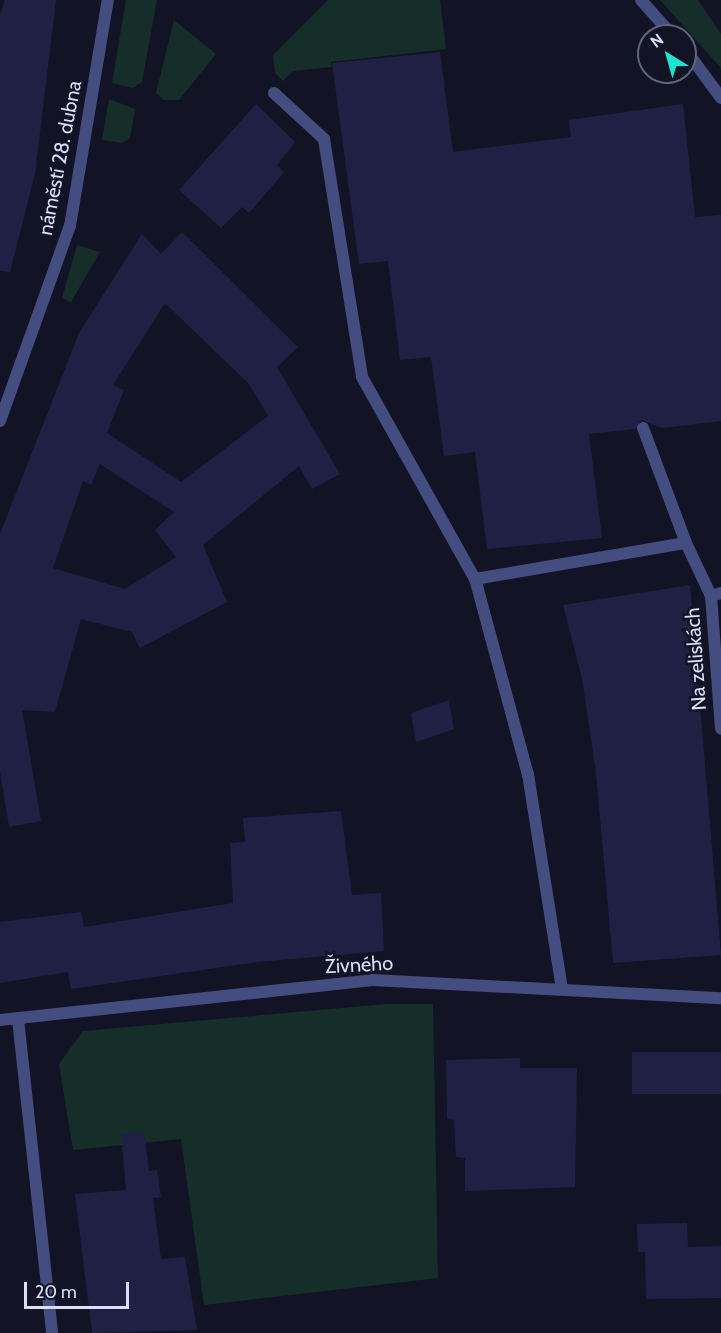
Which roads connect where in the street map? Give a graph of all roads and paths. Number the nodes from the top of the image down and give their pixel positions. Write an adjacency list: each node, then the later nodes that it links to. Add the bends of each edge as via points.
1 (108, 0): 7 (street, náměstí 28. dubna, via 70,226)
2 (641, 0): 3 (street)
3 (662, 24)
4 (697, 65): 6 (street)
5 (274, 93): 10 (street, via 324,139 362,377)
6 (721, 98)
7 (0, 422)
8 (643, 428): 9 (street)
9 (686, 543): 10 (street); 11 (street)
10 (475, 579): 13 (street, via 528,775)
11 (716, 594): 12 (street, Na zeliskách)
12 (721, 729)
13 (562, 989): 14 (street, Živného); 15 (street, Živného, via 372,980)
14 (721, 998)
15 (18, 1019): 16 (street, Živného); 17 (street)
16 (0, 1020)
17 (52, 1333)

